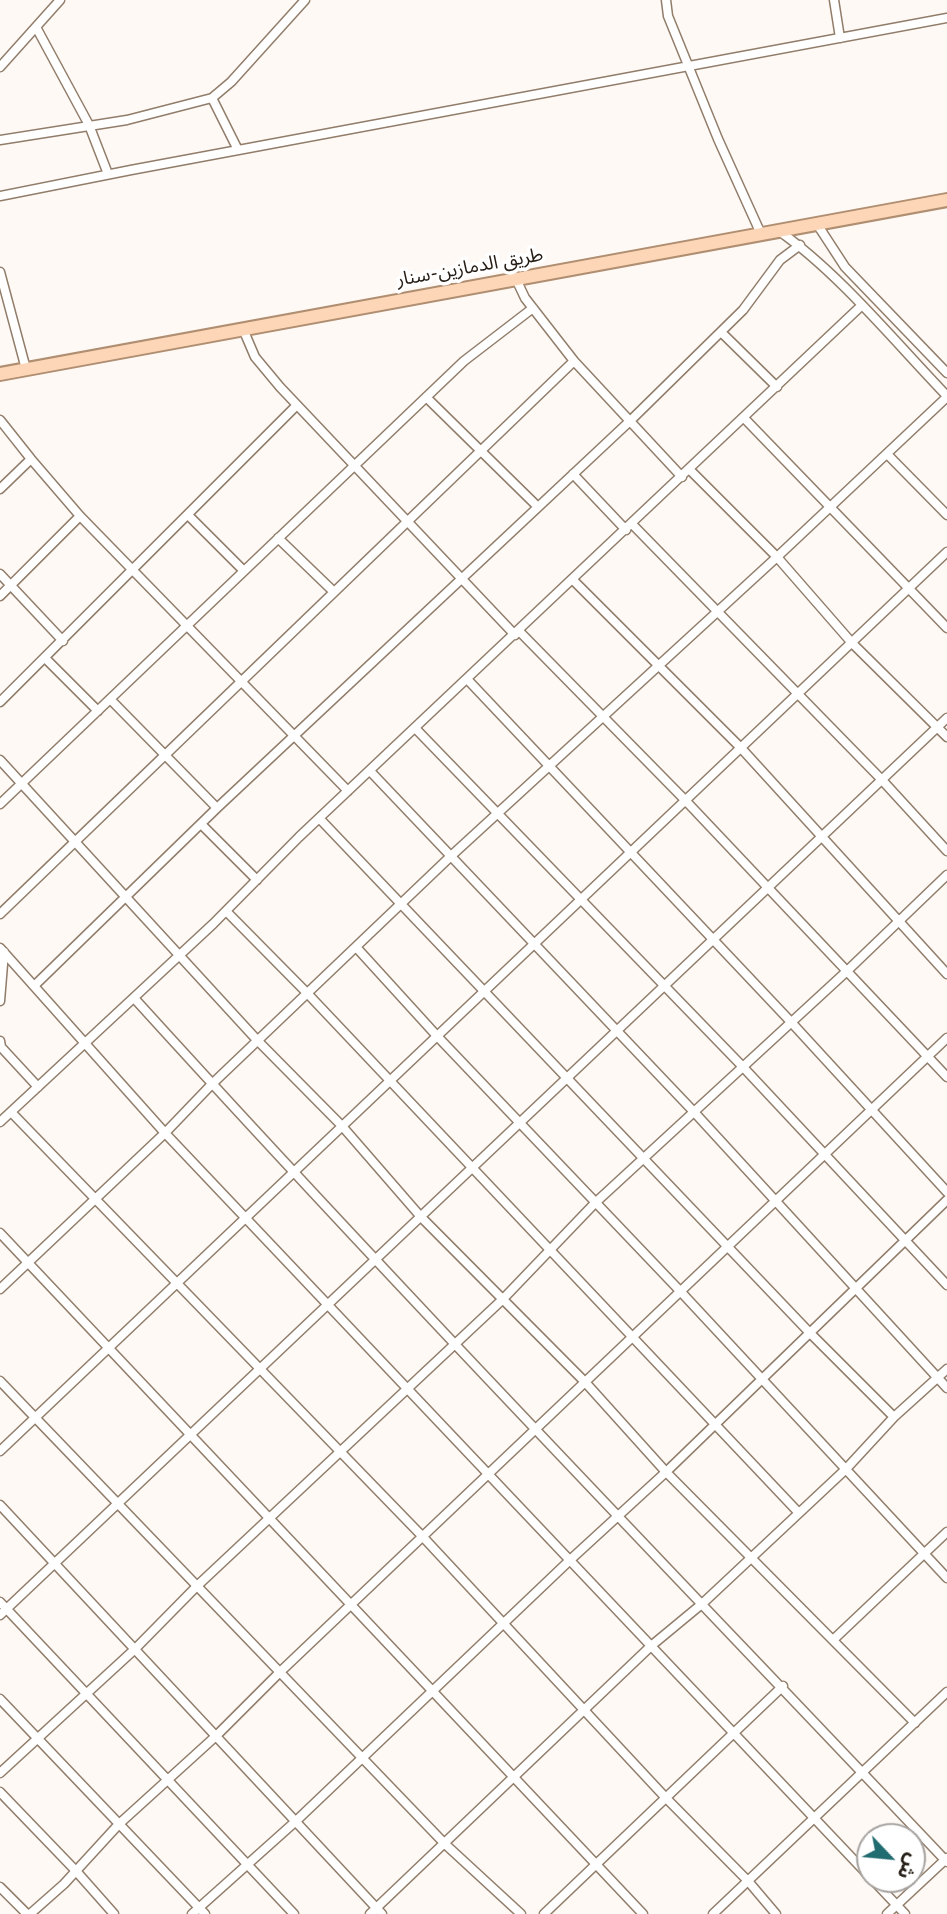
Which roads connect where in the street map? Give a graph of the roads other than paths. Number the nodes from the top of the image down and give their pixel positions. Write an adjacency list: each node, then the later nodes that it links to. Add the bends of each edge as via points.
1 (60, 0): 6 (street)
2 (305, 0): 10 (street)
3 (666, 0): 8 (street, via 668,16)
4 (834, 0): 7 (street)
5 (947, 18): 7 (street)
6 (36, 27): 9 (street); 11 (street)
7 (840, 38): 8 (street)
8 (690, 66): 13 (street); 19 (street)
9 (0, 67)
10 (212, 98): 11 (street); 13 (street)
11 (89, 125): 12 (street); 14 (street)
12 (0, 140)
13 (238, 150): 14 (street)
14 (108, 174): 15 (street)
15 (0, 196)
16 (947, 200): 17 (highway, طريق الدمازين-سنار)
17 (817, 224): 18 (highway, طريق الدمازين-سنار); 29 (street, via 845,267)
18 (779, 231): 19 (highway, طريق الدمازين-سنار); 20 (street)
19 (761, 234): 22 (highway, طريق الدمازين-سنار)
20 (800, 246): 23 (street); 26 (street, via 780,260 743,310)
21 (0, 272): 28 (street)
22 (516, 279): 24 (street); 25 (highway, طريق الدمازين-سنار)
23 (861, 306): 31 (street); 33 (street)
24 (533, 308): 27 (street); 32 (street)
25 (243, 330): 28 (highway, طريق الدمازين-سنار); 34 (street, via 255,357)
26 (720, 332): 31 (street); 37 (street)
27 (574, 361): 37 (street); 38 (street)
28 (26, 369): 30 (highway, طريق الدمازين-سنار)
29 (947, 373)
30 (0, 374)
31 (777, 387): 35 (street)
32 (426, 397): 38 (street); 41 (street)
33 (947, 397): 39 (street)
34 (298, 405): 41 (street); 48 (street)
35 (744, 418): 42 (street); 47 (street)
36 (0, 420): 40 (street)
37 (631, 420): 43 (street); 44 (street)
38 (481, 451): 46 (street); 51 (street)
39 (887, 454): 47 (street); 49 (street)
40 (31, 459): 45 (street); 50 (street)
41 (354, 465): 51 (street); 53 (street)
42 (690, 470): 44 (street); 55 (street)
43 (573, 474): 46 (street); 52 (street)
44 (682, 477): 52 (street)
45 (0, 489)
46 (538, 508): 59 (street)
47 (830, 508): 55 (street); 62 (street)
48 (188, 515): 56 (street); 57 (street)
49 (947, 515)
50 (80, 516): 56 (street); 61 (street)
51 (407, 521): 59 (street); 63 (street)
52 (629, 527): 60 (street); 65 (street)
53 (278, 538): 57 (street); 63 (street)
54 (947, 552): 62 (street)
55 (777, 557): 65 (street); 70 (street)
56 (133, 571): 66 (street); 69 (street)
57 (244, 571): 66 (street)
58 (0, 574): 61 (street)
59 (462, 578): 68 (street); 83 (street)
60 (572, 579): 68 (street); 72 (street)
61 (11, 586): 64 (street); 69 (street)
62 (909, 588): 67 (street); 70 (street)
63 (334, 592): 74 (street)
64 (0, 596)
65 (717, 612): 72 (street); 75 (street)
66 (188, 625): 74 (street); 76 (street)
67 (947, 628)
68 (517, 633): 73 (street); 79 (street)
69 (63, 641): 71 (street)
70 (852, 643): 75 (street); 81 (street)
71 (46, 658): 77 (street); 78 (street)
72 (660, 665): 79 (street); 85 (street)
73 (467, 679): 82 (street); 88 (street)
74 (242, 681): 83 (street); 86 (street)
75 (798, 694): 85 (street); 90 (street)
76 (110, 699): 78 (street); 86 (street)
77 (0, 702)
78 (98, 711): 91 (street)
79 (603, 716): 88 (street); 93 (street)
80 (947, 718): 81 (street)
81 (937, 727): 84 (street); 90 (street)
82 (415, 728): 89 (street); 96 (street)
83 (295, 735): 92 (street); 95 (street)
84 (947, 737)
85 (741, 748): 93 (street); 99 (street)
86 (165, 757): 95 (street); 100 (street)
87 (0, 760): 91 (street)
88 (549, 766): 96 (street); 102 (street)
89 (370, 771): 92 (street); 103 (street)
90 (882, 780): 99 (street); 101 (street)
91 (22, 783): 94 (street); 100 (street)
92 (348, 791): 97 (street)
93 (685, 800): 102 (street); 106 (street)
94 (0, 804)
95 (217, 808): 98 (street)
96 (498, 813): 103 (street); 108 (street)
97 (319, 818): 105 (street); 109 (street)
98 (201, 824): 105 (street); 107 (street)
99 (821, 837): 106 (street); 112 (street)
100 (76, 842): 107 (street); 111 (street)
101 (947, 851)
102 (631, 852): 108 (street); 113 (street)
103 (451, 856): 109 (street); 114 (street)
104 (947, 875): 112 (street)
105 (257, 880): 110 (street)
106 (767, 888): 113 (street); 118 (street)
107 (125, 897): 117 (street); 120 (street)
108 (582, 899): 114 (street); 121 (street)
109 (401, 904): 115 (street); 122 (street)
110 (226, 911): 117 (street); 123 (street)
111 (0, 914)
112 (899, 921): 118 (street); 119 (street)
113 (713, 940): 121 (street); 126 (street)
114 (533, 945): 122 (street); 127 (street)
115 (356, 947): 123 (street); 128 (street)
116 (2, 950): 120 (street); 125 (street)
117 (179, 956): 124 (street); 130 (street)
118 (847, 971): 126 (street); 133 (street)
119 (947, 974)
120 (34, 986): 132 (street)
121 (664, 986): 127 (street); 134 (street)
122 (485, 990): 128 (street); 135 (street)
123 (307, 993): 130 (street); 137 (street)
124 (134, 998): 132 (street); 138 (street)
125 (0, 1000)
126 (791, 1022): 134 (street); 140 (street)
127 (616, 1031): 135 (street); 142 (street)
128 (437, 1036): 137 (street); 144 (street)
129 (947, 1038): 133 (street)
130 (257, 1040): 138 (street); 145 (street)
131 (0, 1041): 139 (street)
132 (86, 1042): 139 (street); 146 (street)
133 (928, 1056): 136 (street); 140 (street)
134 (743, 1067): 142 (street); 147 (street)
135 (568, 1077): 144 (street); 148 (street)
136 (947, 1077)
137 (389, 1082): 145 (street); 149 (street)
138 (212, 1084): 146 (street); 150 (street)
139 (38, 1087): 141 (street)
140 (872, 1109): 147 (street); 151 (street)
141 (12, 1112): 143 (street); 152 (street)
142 (695, 1113): 148 (street); 154 (street)
143 (0, 1122)
144 (519, 1124): 149 (street); 155 (street)
145 (342, 1126): 150 (street); 157 (street)
146 (165, 1133): 152 (street); 156 (street)
147 (825, 1154): 154 (street); 159 (street)
148 (645, 1158): 155 (street); 160 (street)
149 (472, 1168): 157 (street); 161 (street)
150 (294, 1172): 156 (street); 162 (street)
151 (947, 1192)
152 (95, 1199): 163 (street); 164 (street)
153 (947, 1200): 159 (street)
154 (775, 1202): 160 (street); 166 (street)
155 (596, 1203): 161 (street); 168 (street)
156 (246, 1217): 164 (street); 170 (street)
157 (421, 1217): 162 (street); 169 (street)
158 (0, 1233): 163 (street)
159 (904, 1240): 165 (street); 166 (street)
160 (728, 1247): 168 (street); 171 (street)
161 (551, 1251): 169 (street); 172 (street)
162 (376, 1260): 170 (street); 173 (street)
163 (28, 1262): 167 (street); 174 (street)
164 (178, 1282): 174 (street); 175 (street)
165 (947, 1285)
166 (855, 1287): 171 (street); 178 (street)
167 (0, 1289)
168 (681, 1292): 172 (street); 177 (street)
169 (503, 1299): 173 (street); 180 (street)
170 (328, 1305): 175 (street); 181 (street)
171 (809, 1332): 177 (street); 183 (street)
172 (634, 1336): 180 (street); 185 (street)
173 (456, 1342): 181 (street); 186 (street)
174 (108, 1348): 184 (street); 187 (street)
175 (261, 1368): 187 (street); 189 (street)
176 (947, 1369): 178 (street)
177 (761, 1378): 185 (street); 190 (street)
178 (937, 1378): 182 (street); 183 (street)
179 (0, 1381): 184 (street)
180 (585, 1382): 186 (street); 191 (street)
181 (407, 1388): 189 (street); 192 (street)
182 (947, 1388)
183 (894, 1417): 190 (street)
184 (35, 1418): 188 (street); 194 (street)
185 (714, 1425): 191 (street); 195 (street)
186 (536, 1430): 192 (street); 196 (street)
187 (191, 1435): 194 (street); 197 (street)
188 (0, 1451)
189 (341, 1452): 197 (street); 199 (street)
190 (846, 1469): 195 (street); 200 (street)
191 (666, 1472): 196 (street); 201 (street)
192 (489, 1474): 199 (street); 202 (street)
193 (0, 1504): 203 (street)
194 (118, 1504): 203 (street); 205 (street)
195 (798, 1512): 201 (street)
196 (619, 1516): 202 (street); 207 (street)
197 (270, 1518): 205 (street); 208 (street)
198 (947, 1532): 200 (street)
199 (423, 1537): 208 (street); 210 (street)
200 (924, 1554): 204 (street); 211 (street)
201 (750, 1558): 207 (street); 211 (street)
202 (570, 1560): 210 (street); 212 (street)
203 (55, 1564): 209 (street); 213 (street)
204 (947, 1578)
205 (197, 1586): 213 (street); 214 (street)
206 (0, 1602): 209 (street)
207 (702, 1604): 212 (street); 215 (street)
208 (352, 1605): 214 (street); 216 (street)
209 (4, 1612): 217 (street)
210 (503, 1624): 216 (street); 220 (street)
211 (833, 1640): 221 (street)
212 (652, 1646): 220 (street); 222 (street)
213 (135, 1649): 217 (street); 223 (street)
214 (280, 1672): 223 (street); 225 (street)
215 (783, 1686): 222 (street); 226 (street)
216 (432, 1690): 225 (street); 228 (street)
217 (86, 1692): 224 (street); 229 (street)
218 (947, 1692): 221 (street)
219 (0, 1699): 224 (street)
220 (584, 1711): 228 (street); 231 (street)
221 (915, 1723): 226 (street)
222 (734, 1733): 231 (street); 232 (street)
223 (216, 1736): 229 (street); 233 (street)
224 (38, 1739): 227 (street); 234 (street)
225 (363, 1758): 233 (street); 235 (street)
226 (863, 1772): 232 (street); 236 (street)
227 (0, 1773)
228 (515, 1778): 235 (street); 239 (street)
229 (168, 1780): 234 (street); 238 (street)
230 (0, 1792): 240 (street)
231 (665, 1797): 239 (street); 241 (street)
232 (815, 1818): 237 (street); 241 (street)
233 (296, 1821): 238 (street); 246 (street)
234 (119, 1824): 240 (street); 245 (street)
235 (445, 1844): 246 (street); 250 (street)
236 (946, 1860): 244 (street)
237 (856, 1862)
238 (248, 1864): 245 (street); 249 (street)
239 (596, 1864): 251 (street); 252 (street)
240 (76, 1871): 247 (street); 248 (street)
241 (748, 1881): 253 (street); 254 (street)
242 (0, 1887): 247 (street)
243 (885, 1893): 244 (street)
244 (897, 1906): 255 (street); 256 (street)
245 (198, 1912)
246 (376, 1912)
247 (28, 1914)
248 (114, 1914)
249 (294, 1914)
250 (521, 1914)
251 (544, 1914)
252 (643, 1914)
253 (713, 1914)
254 (776, 1914)
255 (887, 1914)
256 (905, 1914)

